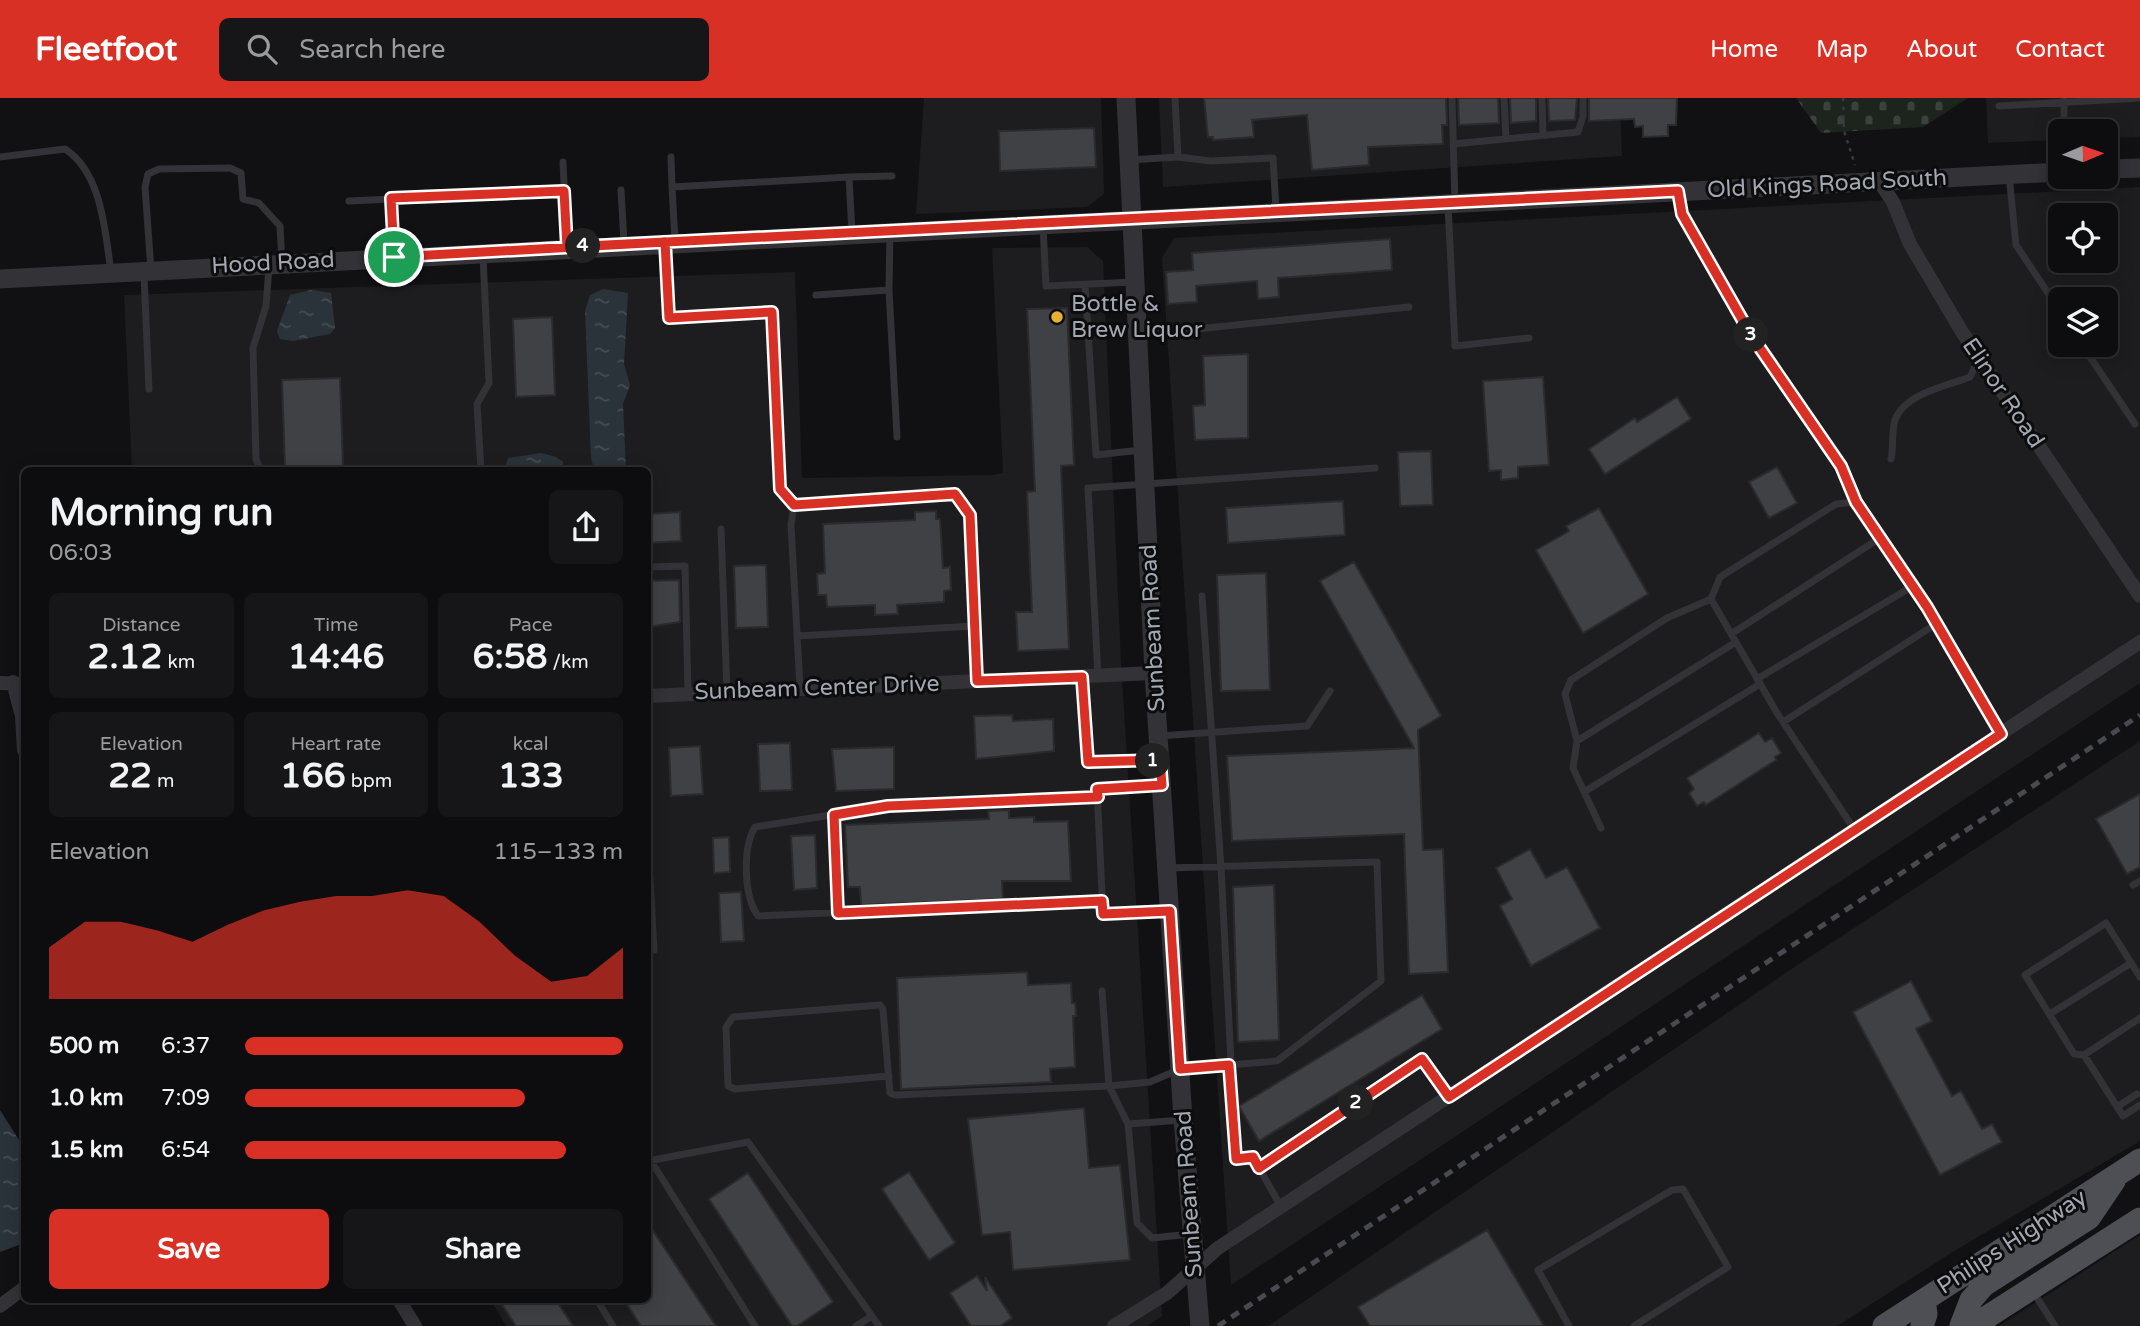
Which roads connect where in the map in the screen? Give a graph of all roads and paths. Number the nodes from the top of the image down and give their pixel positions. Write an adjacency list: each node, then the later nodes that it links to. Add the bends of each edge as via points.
1 (1126, 98): 18 (street, Sunbeam Road)
2 (1175, 98): 17 (lane)
3 (1452, 98): 14 (lane)
4 (1504, 98): 13 (lane)
5 (1542, 98): 12 (lane)
6 (1583, 98): 12 (lane, via 1578,132)
7 (1843, 98): 27 (path, via 1844,131)
8 (2140, 98): 9 (lane)
9 (2064, 100): 10 (lane); 11 (lane)
10 (1999, 106)
11 (2064, 119)
12 (1543, 135): 13 (lane)
13 (1506, 139): 14 (lane)
14 (1453, 144): 34 (lane)
15 (0, 157): 47 (lane, via 65,149 80,159 90,174)
16 (671, 157): 28 (lane)
17 (1178, 157): 18 (lane); 35 (lane, via 1211,161 1273,158)
18 (1129, 160): 36 (street, Sunbeam Road)
19 (563, 162): 30 (lane)
20 (2140, 168): 21 (street)
21 (2118, 169)
22 (2048, 172): 23 (street, Old Kings Road South)
23 (2009, 174): 26 (street, Old Kings Road South); 52 (lane, via 2016,244)
24 (892, 176): 25 (lane)
25 (849, 177): 28 (lane); 39 (lane)
26 (1879, 181): 27 (street, Old Kings Road South); 58 (street, Elinor Road, via 1910,244)
27 (1857, 183): 31 (street, Old Kings Road South)
28 (672, 187): 40 (lane)
29 (621, 190): 41 (lane)
30 (564, 191): 32 (lane); 42 (lane)
31 (1678, 191): 34 (street, Old Kings Road South); 68 (lane, via 1682,214 1751,335 1841,466)
32 (391, 198): 33 (lane); 44 (lane)
33 (349, 201)
34 (1451, 204): 35 (street, Old Kings Road South); 56 (lane, via 1455,346)
35 (1276, 212): 36 (street, Old Kings Road South)
36 (1133, 220): 37 (street, Hood Road); 49 (street, Sunbeam Road)
37 (1043, 225): 38 (street, Hood Road); 50 (lane, via 1046,286)
38 (890, 232): 39 (street, Hood Road); 51 (lane)
39 (852, 234): 40 (street, Hood Road)
40 (670, 242): 41 (street, Hood Road); 69 (lane, via 669,318 772,312 780,489)
41 (624, 244): 42 (street, Hood Road)
42 (567, 247): 43 (street, Hood Road)
43 (483, 252): 44 (street, Hood Road); 65 (lane, via 489,383 477,404)
44 (394, 257): 45 (street, Hood Road)
45 (276, 263): 46 (street, Hood Road); 46 (lane, via 280,226 259,203 243,199 241,173 230,168 159,169 148,174 145,187); 64 (lane, via 253,348)
46 (147, 270): 47 (street, Hood Road); 59 (lane)
47 (111, 272): 48 (street, Hood Road)
48 (0, 279)
49 (1136, 282): 50 (lane); 55 (street, Sunbeam Road)
50 (1086, 285): 62 (lane, via 1096,455)
51 (889, 290): 53 (lane); 61 (lane)
52 (2048, 292)
53 (816, 295)
54 (1409, 307): 55 (lane)
55 (1138, 335): 62 (street, Sunbeam Road)
56 (1529, 338)
57 (2090, 357): 60 (lane)
58 (1979, 359): 63 (lane, via 1970,377 1934,388 1905,406 1896,418); 75 (street, Elinor Road)
59 (149, 388)
60 (2135, 424)
61 (897, 438)
62 (1144, 450): 67 (street, Sunbeam Road)
63 (1891, 459)
64 (259, 467)
65 (481, 467)
66 (1375, 468): 67 (lane)
67 (1145, 484): 83 (street, Sunbeam Road); 85 (lane, via 1088,488)
68 (1856, 502): 71 (lane); 76 (lane, via 1836,504 1720,577)
69 (794, 505): 78 (lane, via 955,494 970,515); 80 (lane)
70 (721, 529): 90 (lane)
71 (1880, 538): 73 (lane); 79 (lane)
72 (651, 567): 92 (lane, via 685,566)
73 (1913, 586): 77 (lane); 87 (lane)
74 (1202, 596): 96 (lane)
75 (2140, 596)
76 (1711, 599): 79 (lane); 99 (lane, via 1667,618 1571,680 1565,694)
77 (1936, 624): 95 (lane); 97 (lane)
78 (975, 626): 80 (lane); 86 (lane)
79 (1731, 634): 81 (lane)
80 (797, 636): 89 (lane)
81 (1736, 642): 87 (lane); 99 (lane)
82 (2140, 642): 97 (street)
83 (1154, 673): 85 (street, Sunbeam Center Drive); 98 (street, Sunbeam Road)
84 (1082, 677): 85 (street, Sunbeam Center Drive); 86 (street, Sunbeam Center Drive); 100 (lane, via 1088,762)
85 (1098, 677)
86 (977, 681): 89 (street, Sunbeam Center Drive)
87 (1759, 681): 95 (lane); 102 (lane)
88 (13, 683): 94 (street)
89 (800, 688): 90 (street, Sunbeam Center Drive)
90 (727, 691): 92 (street, Sunbeam Center Drive)
91 (1330, 691): 96 (lane, via 1307,726)
92 (688, 693): 93 (street, Sunbeam Center Drive)
93 (651, 696)
94 (21, 712)
95 (1783, 722): 106 (lane)
96 (1210, 731): 98 (lane); 107 (lane)
97 (2001, 734): 106 (street)
98 (1158, 736): 100 (street, Sunbeam Road)
99 (1577, 741): 102 (lane, via 1573,768)
100 (1160, 760): 101 (street, Sunbeam Road)
101 (1162, 785): 103 (lane, via 1097,789); 108 (street, Sunbeam Road)
102 (1584, 792): 105 (lane)
103 (1098, 797): 104 (lane, via 888,806); 110 (lane)
104 (834, 815): 112 (lane); 112 (lane, via 755,827 747,840 749,904 758,916)
105 (1601, 828)
106 (1854, 829): 125 (street)
107 (1221, 867): 108 (lane); 120 (lane); 120 (lane, via 1377,862 1381,981 1277,1061)
108 (1167, 868): 111 (street, Sunbeam Road)
109 (651, 898): 113 (lane)
110 (1102, 901): 111 (lane, via 1103,914); 112 (lane)
111 (1170, 911): 121 (street, Sunbeam Road)
112 (838, 913)
113 (654, 950)
114 (2131, 963): 115 (lane); 117 (lane); 117 (lane, via 2106,923 2025,975)
115 (2140, 977)
116 (1102, 991): 123 (lane)
117 (2050, 1014): 119 (lane, via 2074,1054)
118 (2140, 1018): 119 (lane)
119 (2084, 1055): 127 (lane)
120 (1229, 1065): 121 (lane); 133 (lane, via 1236,1159 1253,1157)
121 (1180, 1069): 123 (lane, via 1150,1082); 128 (street, Sunbeam Road)
122 (888, 1076): 122 (lane, via 880,1005 733,1017 726,1027 728,1086 734,1089); 123 (lane, via 890,1093 895,1095)
123 (1109, 1086): 129 (lane)
124 (2137, 1094): 127 (lane)
125 (1449, 1097): 133 (lane, via 1422,1059); 135 (street)
126 (2140, 1105): 127 (lane, via 2123,1116)
127 (2117, 1107)
128 (1183, 1119): 129 (lane); 137 (street, Sunbeam Road)
129 (1128, 1124): 137 (lane, via 1138,1223 1152,1238)
130 (2140, 1160): 134 (main road, Philips Highway)
131 (651, 1161): 145 (lane, via 748,1142)
132 (651, 1164): 148 (lane)
133 (1259, 1168): 135 (lane)
134 (2120, 1173): 141 (main road, Philips Highway); 157 (main road, via 2089,1218 1984,1285 1971,1300)
135 (1281, 1208): 138 (street)
136 (2140, 1219): 139 (main road)
137 (1191, 1234): 138 (street, Sunbeam Road)
138 (1194, 1269): 151 (street, via 1167,1293); 152 (street, Sunbeam Road)
139 (2031, 1289): 158 (main road); 159 (lane)
140 (21, 1290): 144 (street)
141 (1924, 1300): 155 (main road, Philips Highway); 156 (main road)
142 (401, 1303): 146 (street)
143 (599, 1303): 147 (lane)
144 (0, 1306)
145 (872, 1316): 149 (lane); 150 (lane)
146 (415, 1326)
147 (613, 1326)
148 (755, 1326)
149 (856, 1326)
150 (879, 1326)
151 (1114, 1326)
152 (1199, 1326)
153 (1569, 1326): 154 (lane, via 1538,1270 1672,1190 1683,1189 1728,1267)
154 (1634, 1326)
155 (1884, 1326)
156 (1922, 1326)
157 (1961, 1326)
158 (1973, 1326)
159 (2055, 1326)

